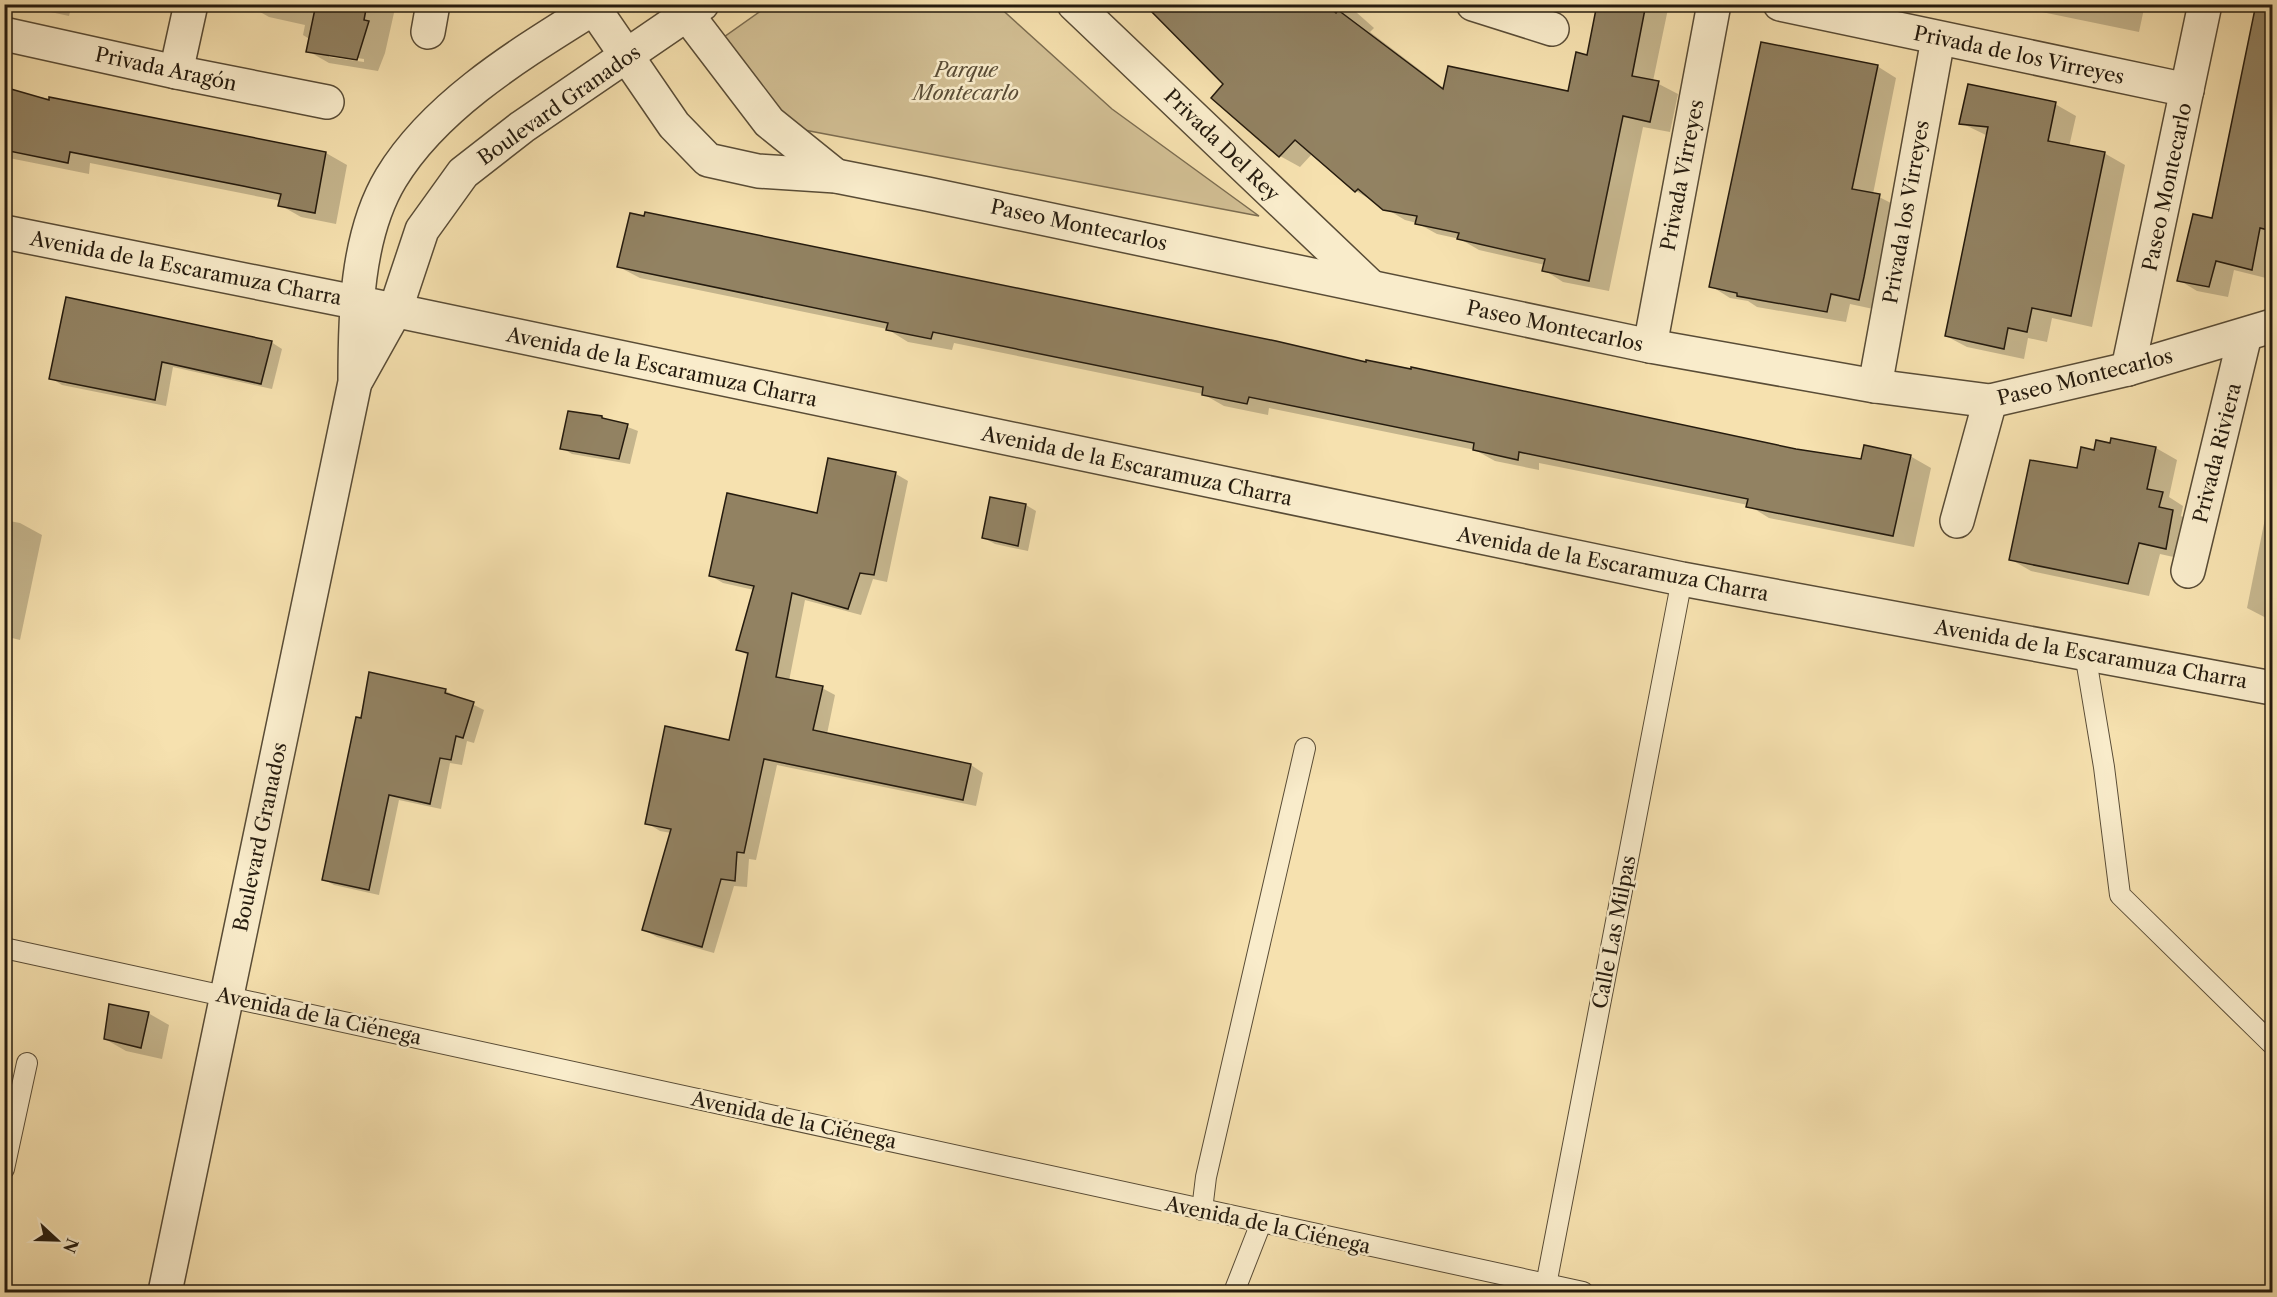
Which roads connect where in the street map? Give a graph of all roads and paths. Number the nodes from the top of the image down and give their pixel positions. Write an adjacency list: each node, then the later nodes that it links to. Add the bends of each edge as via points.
1 (191, 4): 13 (street)
2 (1074, 4): 18 (street, Privada Del Rey)
3 (1473, 4): 9 (street)
4 (1714, 4): 22 (street, Privada Virreyes)
5 (1780, 4): 11 (street, Privada de los Virreyes)
6 (2205, 4): 14 (street, Paseo Montecarlo)
7 (595, 6): 12 (street, Paseo Montecarlos); 19 (street, Boulevard Granados, via 491,74 421,137 390,178 371,226)
8 (689, 8): 12 (street, Boulevard Granados); 16 (street, Paseo Montecarlos, via 769,122)
9 (1552, 29)
10 (4, 34): 13 (street, Privada Aragón)
11 (1938, 39): 14 (street, Privada de los Virreyes); 25 (street, Privada los Virreyes)
12 (626, 58): 16 (street, Paseo Montecarlos, via 674,125 708,160 758,171); 20 (street, Boulevard Granados, via 522,127 463,173 422,230)
13 (176, 72): 15 (street, Privada Aragón)
14 (2187, 90): 23 (street, Paseo Montecarlo)
15 (327, 102)
16 (836, 176): 18 (street, Paseo Montecarlos)
17 (4, 232): 19 (street, Avenida de la Escaramuza Charra)
18 (1370, 286): 22 (street, Paseo Montecarlos)
19 (355, 302): 20 (street, Avenida de la Escaramuza Charra); 24 (street, Boulevard Granados)
20 (394, 311): 24 (street, Boulevard Granados); 29 (street, Avenida de la Escaramuza Charra)
21 (2259, 331): 23 (street, Paseo Montecarlos); 28 (street, Privada Riviera)
22 (1650, 346): 25 (street, Paseo Montecarlos)
23 (2128, 369): 26 (street, Paseo Montecarlos)
24 (355, 382): 34 (street, Boulevard Granados)
25 (1875, 386): 26 (street, Paseo Montecarlos)
26 (1990, 401): 27 (street)
27 (1957, 521)
28 (2188, 571)
29 (1682, 579): 30 (street, Avenida de la Escaramuza Charra); 40 (lane, Calle Las Milpas)
30 (2085, 653): 31 (street, Avenida de la Escaramuza Charra); 35 (lane, via 2120,896)
31 (2272, 688)
32 (1305, 748): 38 (lane, via 1206,1176)
33 (4, 948): 34 (lane, Avenida de la Ciénega)
34 (227, 996): 38 (lane, Avenida de la Ciénega); 41 (street, Boulevard Granados)
35 (2272, 1044)
36 (27, 1063): 37 (lane)
37 (4, 1169)
38 (1202, 1210): 39 (lane, Avenida de la Ciénega)
39 (1261, 1223): 40 (lane, Avenida de la Ciénega); 42 (lane)
40 (1546, 1285): 43 (lane, Avenida de la Ciénega)
41 (165, 1293)
42 (1234, 1293)
43 (1583, 1293)

